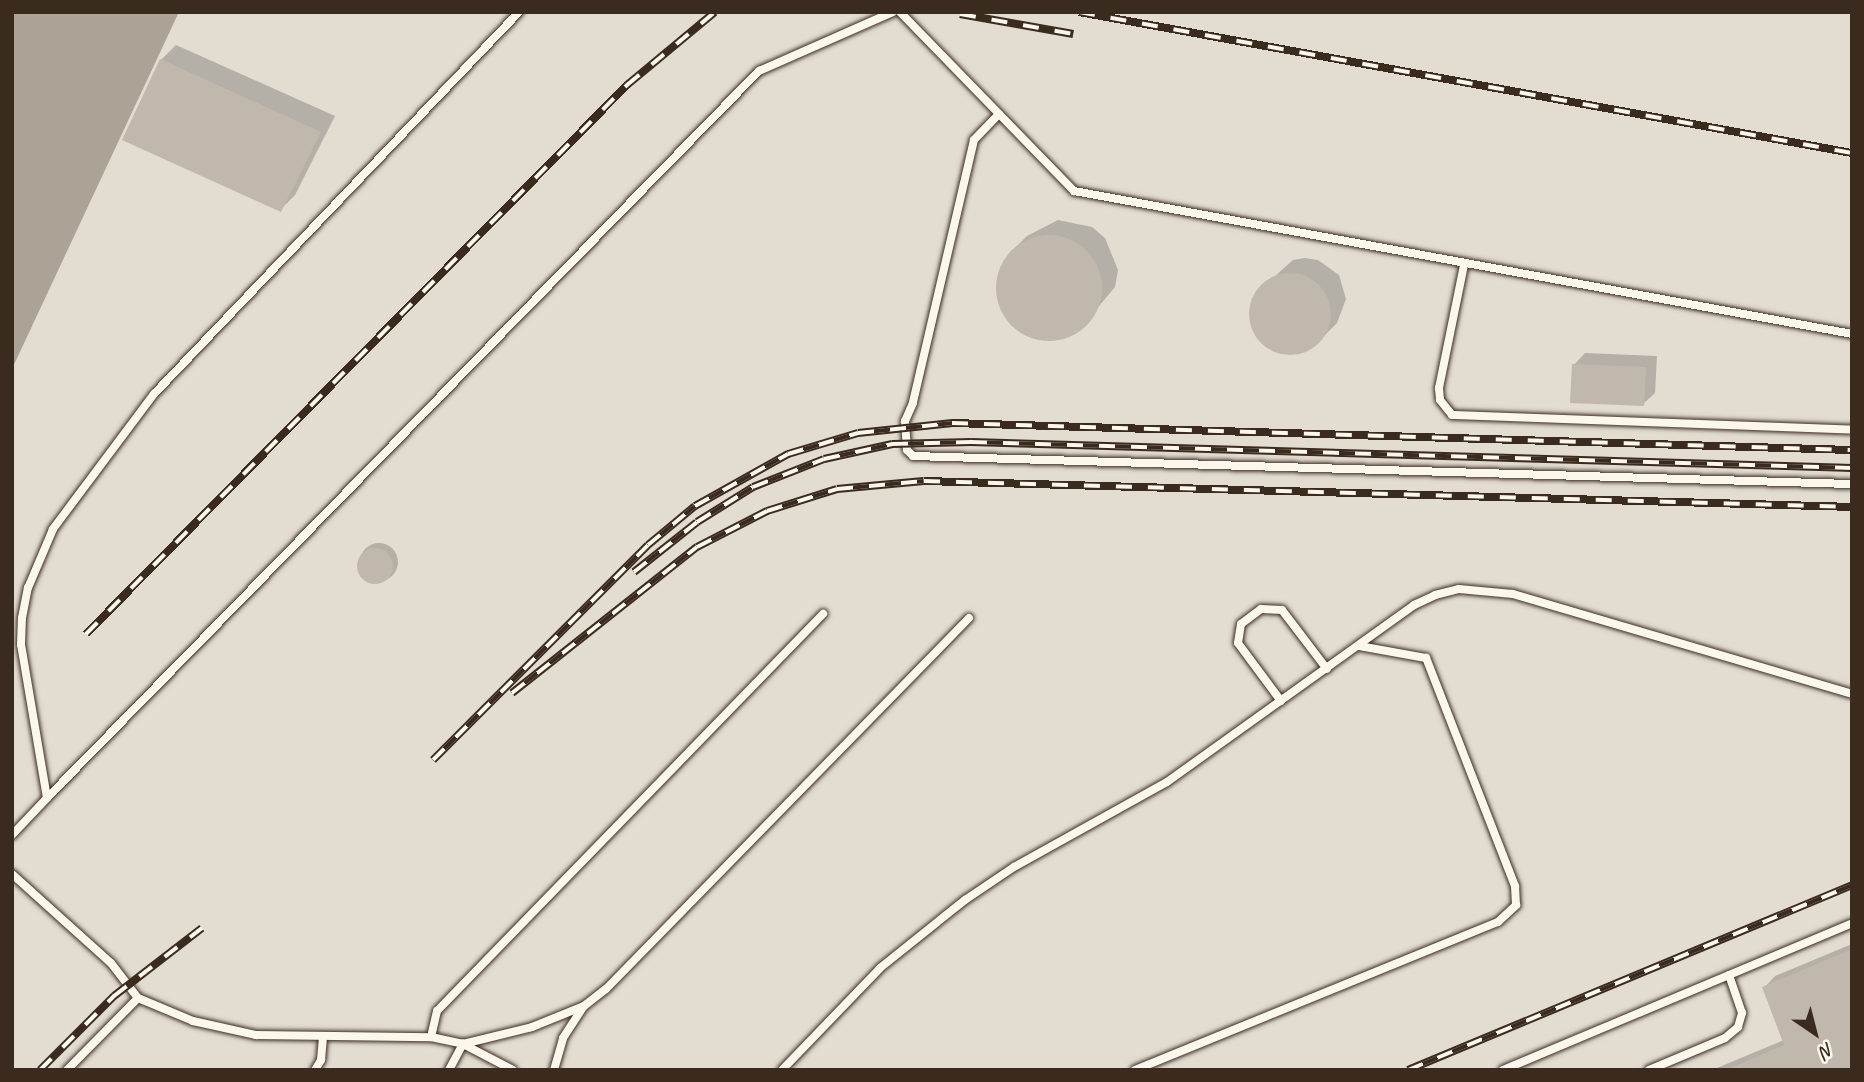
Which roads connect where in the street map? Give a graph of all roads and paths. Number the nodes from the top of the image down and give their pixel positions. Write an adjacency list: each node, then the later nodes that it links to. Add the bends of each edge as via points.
1 (519, 12): 15 (lane, via 154,394 53,529 27,588 22,618 22,645)
2 (893, 12): 15 (lane, via 759,71)
3 (900, 12): 4 (lane)
4 (999, 114): 5 (lane, via 1074,191); 8 (lane, via 974,140 905,421 907,450 913,456)
5 (1464, 265): 6 (lane); 7 (lane, via 1439,388 1440,400 1452,415)
6 (1852, 334)
7 (1852, 430)
8 (1852, 484)
9 (823, 614): 23 (lane, via 437,1011)
10 (969, 618): 21 (lane)
11 (1359, 646): 12 (lane); 13 (lane, via 1414,605 1436,595 1460,589 1487,590); 31 (lane, via 1426,658 1515,886 1516,905 1498,922)
12 (1327, 669): 14 (lane); 14 (lane, via 1282,610 1261,609 1241,624 1238,643)
13 (1852, 694)
14 (1282, 701): 30 (lane, via 1167,782 1014,867 965,900 880,968)
15 (47, 798): 16 (lane)
16 (12, 835)
17 (12, 874): 20 (lane, via 111,963)
18 (1852, 923): 19 (lane)
19 (1729, 975): 32 (lane); 33 (lane, via 1742,1013 1738,1027 1725,1038)
20 (138, 998): 22 (lane, via 193,1021 256,1035); 25 (lane)
21 (584, 1006): 24 (lane, via 532,1027); 29 (lane, via 563,1038)
22 (323, 1036): 23 (lane); 26 (lane, via 321,1060)
23 (431, 1037): 24 (lane)
24 (463, 1044): 27 (lane); 28 (lane)
25 (67, 1070)
26 (314, 1070)
27 (449, 1070)
28 (513, 1070)
29 (554, 1070)
30 (782, 1070)
31 (1135, 1070)
32 (1503, 1070)
33 (1649, 1070)

